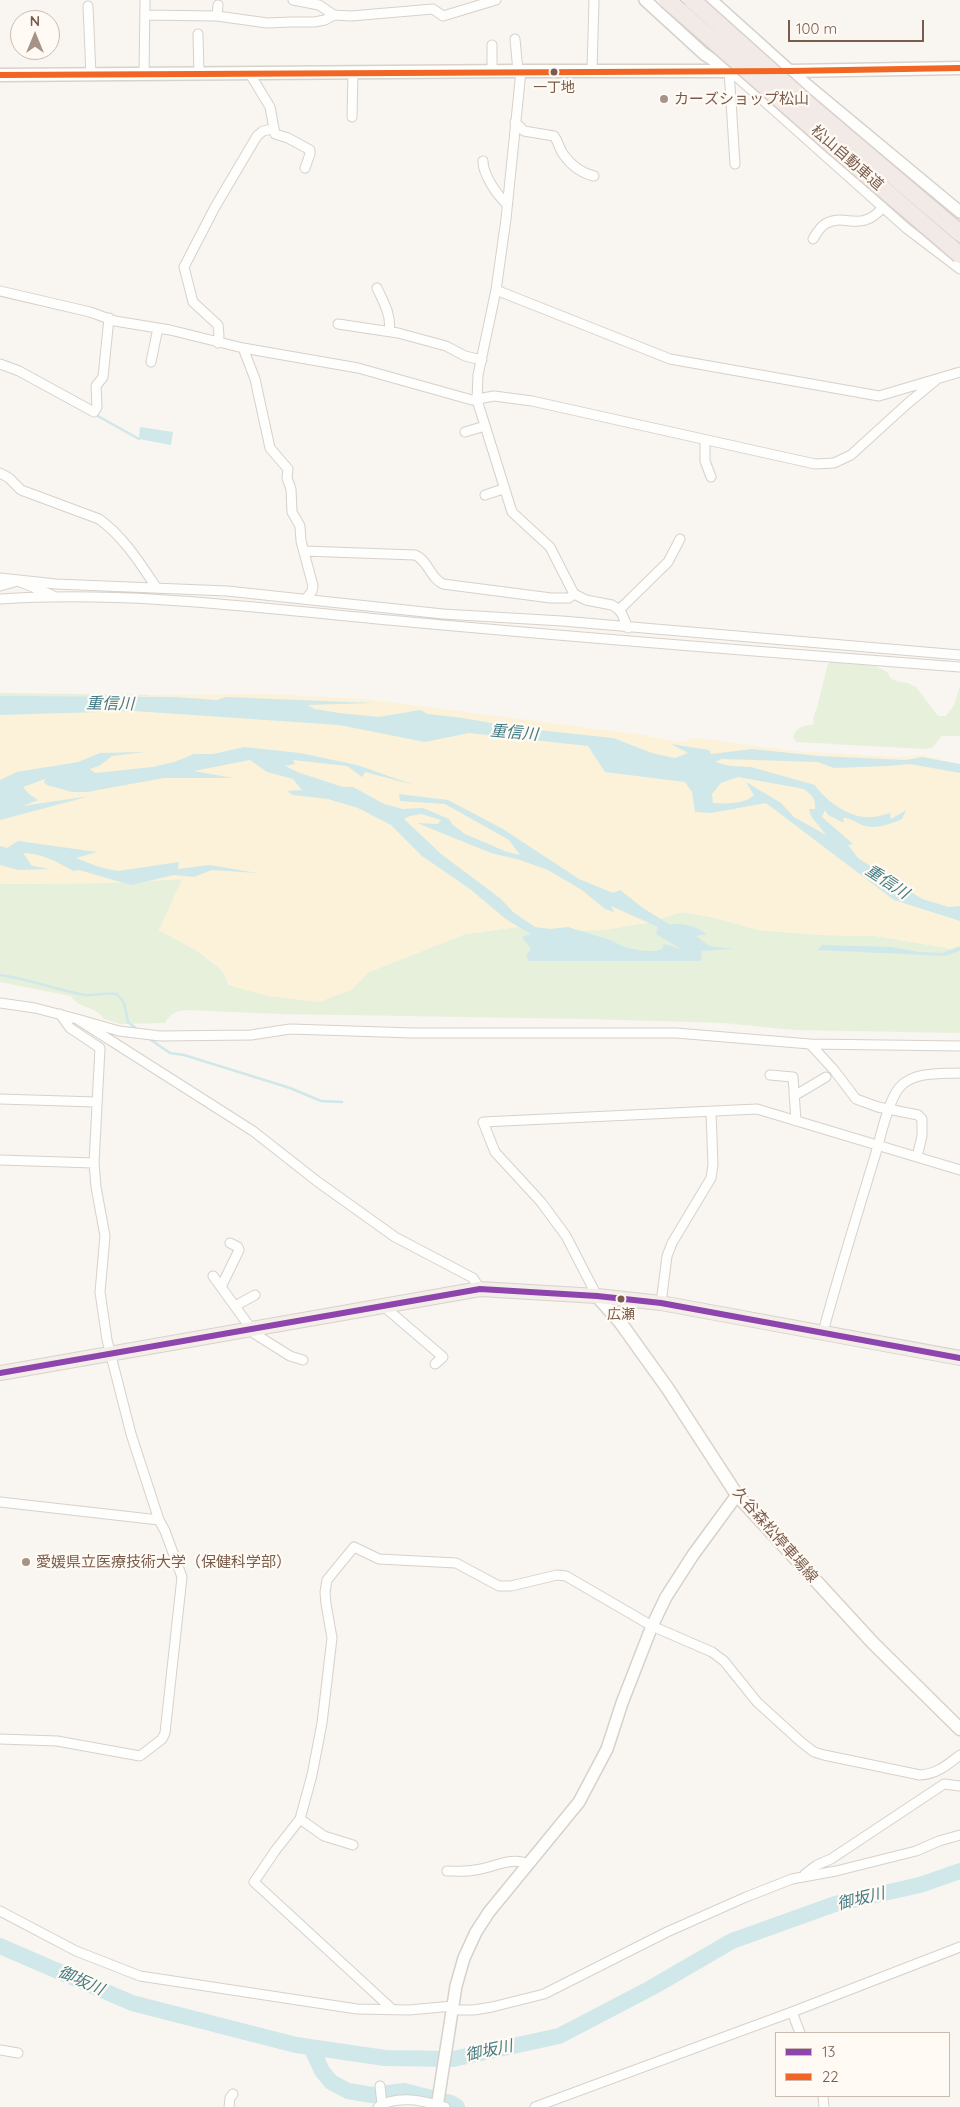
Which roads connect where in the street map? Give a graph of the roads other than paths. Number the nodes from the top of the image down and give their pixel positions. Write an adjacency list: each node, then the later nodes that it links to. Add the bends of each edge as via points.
1 (145, 0): 11 (street)
2 (294, 0): 12 (street, via 319,5)
3 (496, 0): 12 (street, via 442,16 433,10)
4 (594, 0): 19 (street)
5 (646, 0): 20 (street, via 704,54)
6 (668, 0): 41 (highway, 松山自動車道, bridge)
7 (692, 0): 39 (highway, 松山自動車道, bridge)
8 (711, 0): 22 (street)
9 (218, 5): 13 (street)
10 (88, 6): 27 (street)
11 (145, 15): 13 (street); 28 (street)
12 (334, 15): 13 (street, via 314,22 267,23)
13 (217, 16)
14 (198, 34): 24 (street)
15 (515, 39): 18 (street)
16 (492, 45): 21 (street)
17 (960, 68): 22 (main road)
18 (520, 70): 19 (main road); 21 (main road); 30 (street)
19 (592, 70): 20 (main road)
20 (729, 70): 22 (main road); 33 (street); 37 (street)
21 (492, 71): 23 (main road)
22 (790, 71): 38 (street)
23 (353, 73): 25 (main road); 29 (street)
24 (199, 74): 25 (main road); 28 (main road)
25 (250, 74): 31 (street, via 270,107)
26 (0, 75): 27 (main road)
27 (91, 75): 28 (main road)
28 (144, 75)
29 (352, 117)
30 (515, 122): 35 (street, via 524,131 554,136 563,154 577,170); 36 (street)
31 (272, 129): 34 (street, via 275,134 310,150); 50 (street, via 257,136 186,262 186,277 194,302 218,325)
32 (483, 161): 36 (street, via 491,186)
33 (735, 164)
34 (305, 168)
35 (594, 176)
36 (507, 204): 44 (street)
37 (883, 207): 40 (street, via 869,220 825,224); 42 (street)
38 (960, 212)
39 (960, 233)
40 (813, 239)
41 (960, 255)
42 (960, 269)
43 (377, 288): 49 (street, via 386,307)
44 (496, 290): 52 (street); 56 (street, via 670,359 879,396)
45 (0, 291): 46 (street)
46 (109, 318): 48 (street); 54 (street, via 103,377 96,386 94,412 19,370)
47 (338, 324): 49 (street)
48 (158, 328): 50 (street); 53 (street)
49 (388, 332): 52 (street, via 446,346)
50 (218, 343): 51 (street)
51 (243, 348): 57 (street, via 358,368); 66 (street, via 255,379 270,448 288,469 286,478 291,489 292,512 300,526)
52 (482, 360): 57 (street)
53 (151, 362)
54 (0, 364)
55 (960, 372): 56 (street)
56 (936, 380): 60 (street, via 843,461 815,464)
57 (476, 400): 58 (street); 60 (street, via 494,396 532,401)
58 (485, 426): 59 (street); 63 (street)
59 (465, 432)
60 (705, 440): 62 (street, via 705,461)
61 (0, 473): 70 (street, via 21,490 106,524 134,555)
62 (711, 477)
63 (503, 489): 64 (street); 71 (street, via 512,512 550,547)
64 (485, 495)
65 (680, 539): 75 (street, via 668,562)
66 (304, 551): 71 (street, via 415,555 443,584 551,598 569,598); 74 (street, via 313,586)
67 (0, 578): 68 (street)
68 (18, 581): 69 (street); 70 (street); 72 (street)
69 (0, 586)
70 (156, 587): 74 (street)
71 (574, 594): 75 (street)
72 (57, 597): 73 (street); 78 (street, via 194,602)
73 (0, 598)
74 (306, 599): 76 (street, via 443,614)
75 (619, 610): 76 (street)
76 (628, 628): 77 (street)
77 (960, 655)
78 (960, 667)
79 (0, 1003): 80 (street)
80 (60, 1014): 81 (street); 89 (street, via 70,1028 100,1048)
81 (77, 1019): 82 (street, via 118,1031 160,1036 251,1035 290,1029 413,1033 676,1033); 101 (street, via 253,1130 395,1237 472,1278)
82 (810, 1044): 83 (street); 90 (street, via 856,1099)
83 (960, 1046)
84 (960, 1073): 90 (street, via 910,1079 898,1088)
85 (770, 1075): 87 (street, via 793,1077)
86 (826, 1077): 87 (street)
87 (794, 1096): 92 (street)
88 (0, 1099): 89 (street)
89 (96, 1102): 96 (street)
90 (889, 1109): 93 (street); 94 (street, via 918,1115 922,1119)
91 (711, 1112): 92 (street, via 757,1109); 103 (street, via 483,1122 495,1152 566,1236); 104 (street, via 711,1178 666,1256)
92 (796, 1121): 93 (street)
93 (878, 1146): 94 (street); 108 (street)
94 (917, 1157): 97 (street)
95 (0, 1160): 96 (street)
96 (94, 1163): 109 (street, via 105,1236 100,1292)
97 (960, 1170)
98 (230, 1243): 100 (street, via 239,1250)
99 (213, 1276): 100 (street)
100 (221, 1287): 106 (street)
101 (480, 1289): 103 (main road); 105 (main road)
102 (255, 1295): 106 (street)
103 (597, 1296): 104 (main road); 114 (main road, 久谷森松停車場線, via 620,1322 668,1389)
104 (660, 1303): 108 (main road)
105 (387, 1305): 107 (main road); 112 (street, via 388,1310 442,1357)
106 (235, 1306): 107 (street)
107 (251, 1330): 109 (main road); 111 (street, via 290,1356)
108 (823, 1332): 110 (main road)
109 (110, 1353): 113 (main road); 116 (street, via 130,1434)
110 (960, 1358)
111 (303, 1360)
112 (436, 1364)
113 (0, 1373)
114 (737, 1495): 117 (street, via 692,1555); 118 (main road, 久谷森松停車場線, via 873,1643)
115 (0, 1502): 116 (street)
116 (159, 1520): 119 (street, via 182,1577 162,1739 140,1756 57,1742)
117 (652, 1626): 120 (street, via 712,1652 724,1661 757,1702 814,1752 920,1775 939,1771); 122 (street, via 566,1576 499,1586 456,1563 379,1559 354,1547 327,1580 326,1604 332,1638 322,1723); 125 (street, via 598,1769 572,1812)
118 (960, 1729)
119 (0, 1739)
120 (960, 1755)
121 (960, 1786): 127 (street, via 944,1784 831,1859 816,1864)
122 (300, 1819): 124 (street, via 324,1836); 130 (street, via 254,1882)
123 (960, 1835): 127 (street, via 836,1871)
124 (352, 1845)
125 (528, 1864): 126 (street, via 514,1861 476,1870); 131 (street, via 488,1912 476,1932 460,1971)
126 (447, 1871)
127 (803, 1876): 131 (street, via 667,1932 544,1994 492,2007)
128 (0, 1911): 130 (street, via 76,1951 140,1976 357,2009)
129 (960, 1947): 132 (street)
130 (392, 2010): 131 (street)
131 (453, 2010): 139 (street)
132 (792, 2012): 133 (street); 141 (street)
133 (800, 2032)
134 (0, 2050): 135 (street)
135 (18, 2053)
136 (380, 2086): 138 (street)
137 (233, 2094): 140 (street)
138 (381, 2103): 139 (street, via 422,2100)
139 (440, 2106)
140 (228, 2107)
141 (535, 2107)

